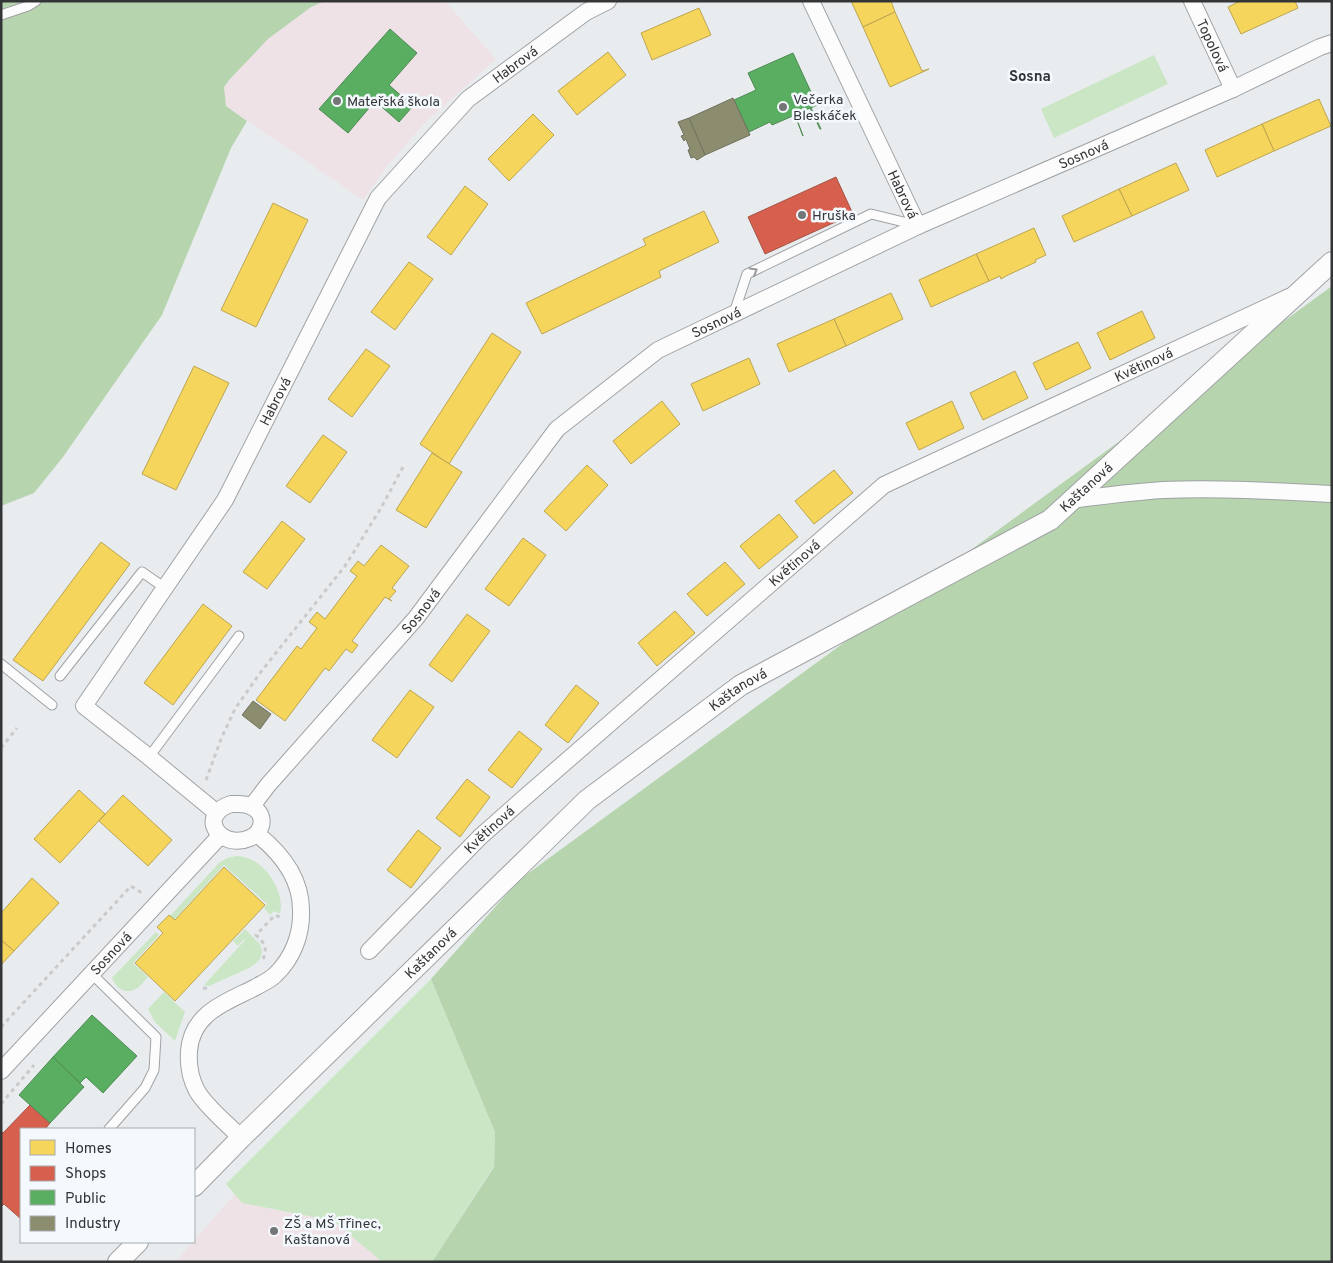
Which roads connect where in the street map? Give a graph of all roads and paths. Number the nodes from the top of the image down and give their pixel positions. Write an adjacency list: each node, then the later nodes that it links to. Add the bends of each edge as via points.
1 (36, 1): 5 (lane)
2 (608, 1): 15 (street, Habrová, via 586,12 468,98 378,198 226,500)
3 (811, 1): 8 (street, Habrová)
4 (1192, 1): 7 (street, Topolová)
5 (1, 15)
6 (1332, 43): 7 (street, Sosnová)
7 (1233, 88): 8 (street, Sosnová)
8 (918, 226): 11 (street, Sosnová); 11 (lane, one-way to 8, via 747,274 871,214)
9 (1332, 262): 10 (street, Kaštanová)
10 (1298, 293): 14 (street, Kaštanová); 30 (street, Květinová, via 884,485 517,804)
11 (734, 313): 24 (street, Sosnová, via 658,350 557,429 416,618)
12 (403, 467): 23 (path, via 344,566 235,709 204,786)
13 (1332, 494): 14 (street, via 1162,490)
14 (1071, 500): 38 (street, Kaštanová, via 1050,520 741,686 587,800)
15 (165, 588): 18 (lane, via 142,572); 22 (street, Habrová, via 84,706)
16 (239, 636): 22 (lane)
17 (1, 664): 19 (lane)
18 (60, 676)
19 (52, 705)
20 (17, 728): 21 (path)
21 (1, 748)
22 (149, 757): 23 (street, Habrová)
23 (196, 796): 25 (street, Habrová)
24 (252, 806): 25 (street, via 231,804); 26 (street, via 262,816 261,829)
25 (217, 812): 27 (street, via 214,823)
26 (257, 834): 27 (street, via 240,840); 38 (street, via 282,858 295,881 302,908 300,930 288,959 276,974 202,1018 192,1035 188,1058 189,1070 198,1091)
27 (220, 836): 32 (street, Sosnová)
28 (144, 894): 35 (path, via 131,886)
29 (284, 912): 31 (path, via 280,917 275,915 256,935 265,946)
30 (370, 951)
31 (263, 961)
32 (92, 974): 36 (street, Sosnová); 37 (lane, via 156,1037 154,1070 145,1088)
33 (216, 986): 34 (path)
34 (203, 988)
35 (1, 1027)
36 (1, 1071)
37 (110, 1128)
38 (242, 1138): 39 (street, Kaštanová)
39 (195, 1185)
40 (137, 1243): 41 (street)
41 (118, 1262)

